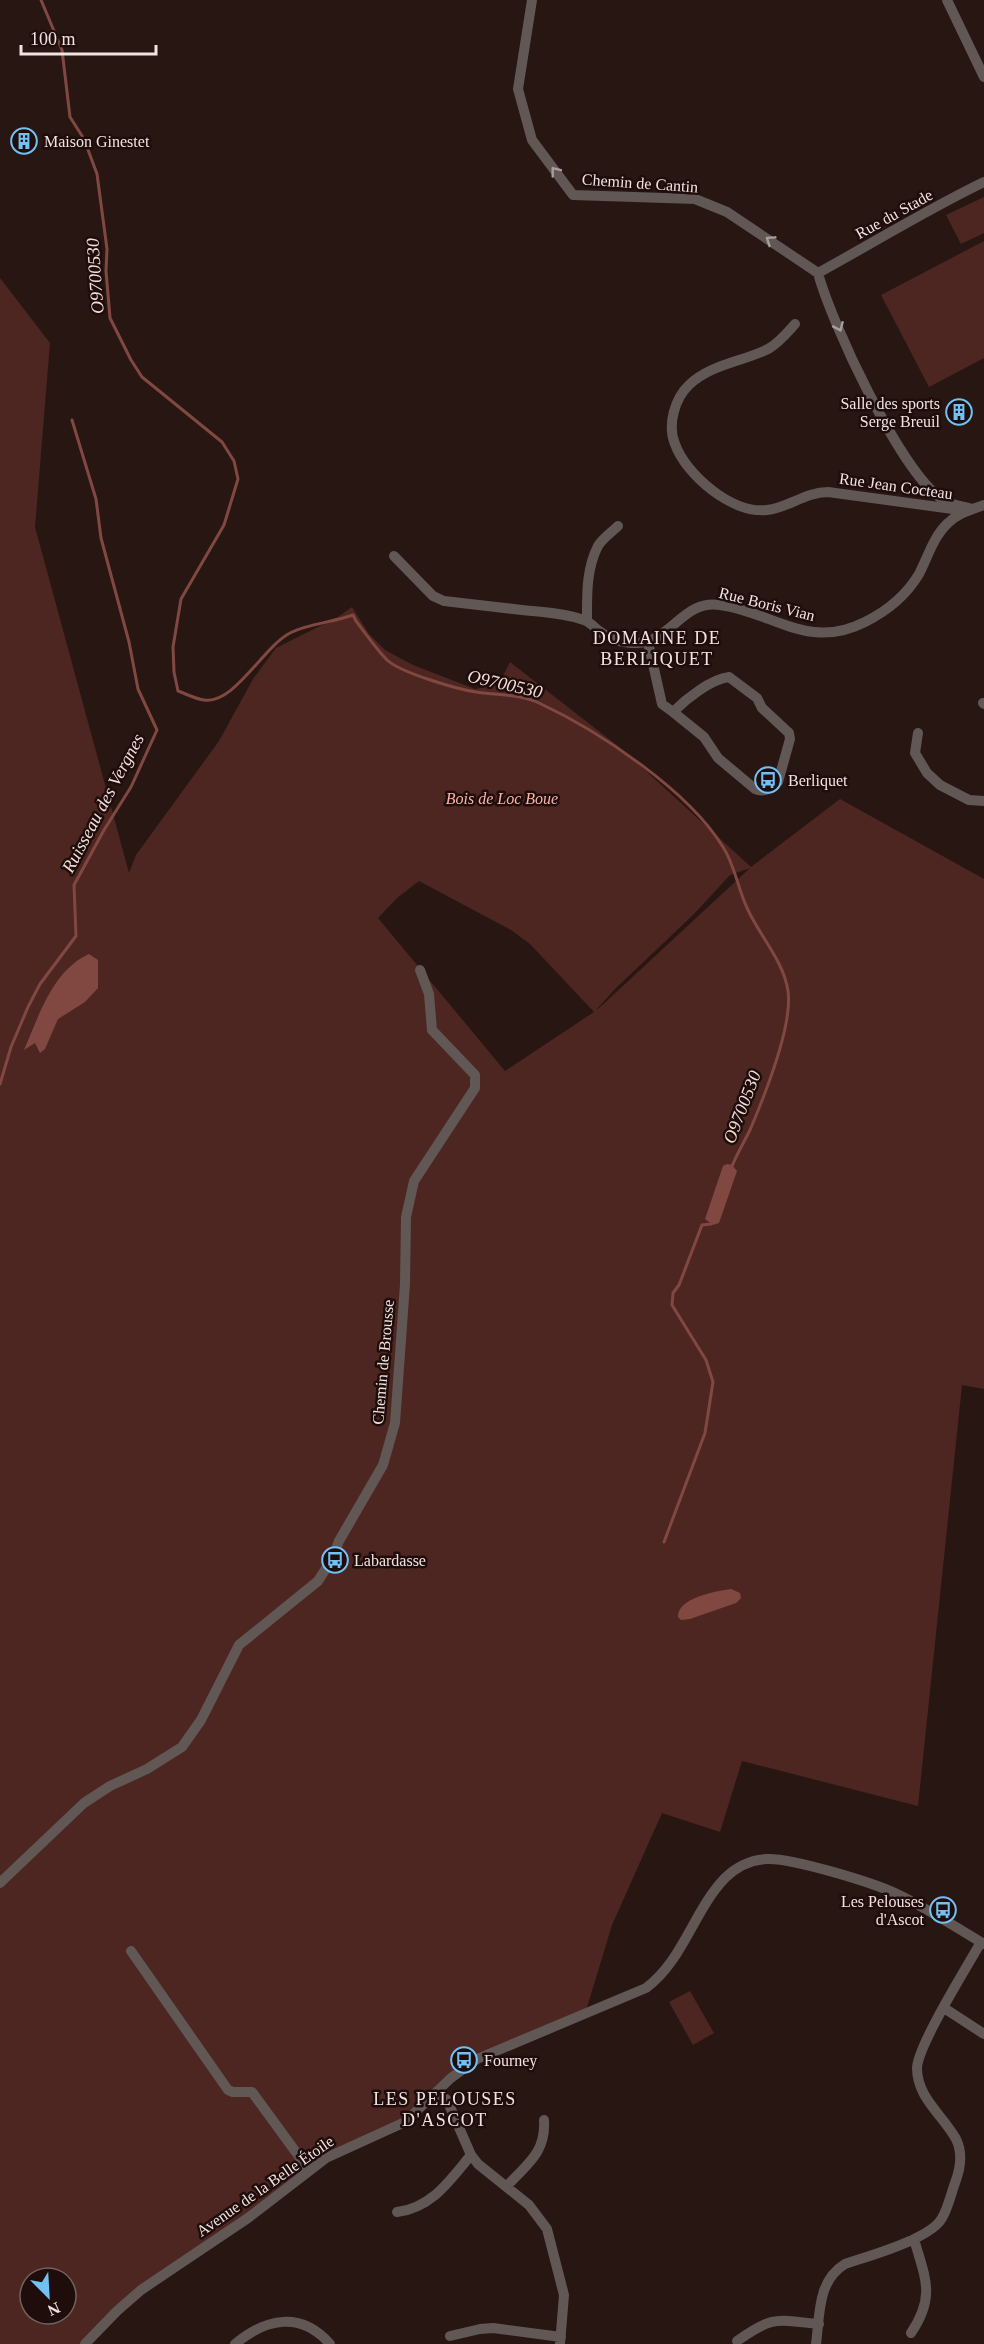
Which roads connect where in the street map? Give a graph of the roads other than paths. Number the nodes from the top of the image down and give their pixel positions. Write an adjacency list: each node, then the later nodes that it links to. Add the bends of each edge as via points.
1 (532, 0): 5 (street, Chemin de Cantin, one-way to 1, via 727,212 695,199 573,195 532,140 518,89)
2 (947, 0): 3 (street)
3 (984, 77)
4 (984, 182): 5 (street, Rue du Stade)
5 (818, 273): 8 (street, one-way to 8, via 863,381 900,450 935,494)
6 (795, 324): 8 (street, Rue Jean Cocteau, via 766,350 707,371 688,386 673,412 674,442 687,465 719,496 742,508 767,510 828,492 956,511)
7 (984, 505): 8 (street)
8 (972, 509): 12 (street, Rue Boris Vian, via 960,513 939,534 919,574 902,597 860,625 832,632 803,631 729,606 710,604 692,609)
9 (618, 526): 11 (street, via 598,545 587,590)
10 (394, 556): 11 (street, via 433,596 444,601 561,614)
11 (587, 621): 12 (street, via 610,639)
12 (648, 642): 13 (street, via 662,704)
13 (674, 712): 13 (street, via 684,701 718,680 729,676 735,679 789,733 778,783 766,790 755,789 718,758 704,737)
14 (918, 733): 15 (street, via 915,753 927,773 969,801)
15 (984, 801)
16 (420, 970): 17 (street, Chemin de Brousse, via 429,994 432,1030 475,1075 475,1088 414,1180 406,1217 395,1423 383,1465 318,1581 239,1645 201,1720 182,1748 84,1803)
17 (0, 1882)
18 (982, 1943): 20 (street); 22 (street, Avenue de la Belle Étoile, via 881,1886 786,1861 755,1861 733,1871 720,1884 664,1971 646,1988 487,2054)
19 (131, 1958): 25 (street, via 228,2090 252,2092)
20 (944, 2008): 21 (street); 28 (street, via 919,2054 918,2080 957,2140 960,2160 942,2219)
21 (984, 2034)
22 (437, 2091): 24 (street, via 447,2100); 25 (street, Avenue de la Belle Étoile, via 399,2126 344,2148)
23 (544, 2120): 26 (street, via 542,2145)
24 (471, 2156): 26 (street); 27 (street, via 429,2201)
25 (309, 2170): 34 (street, Avenue de la Belle Étoile, via 248,2218 141,2290)
26 (507, 2186): 32 (street, via 536,2212 551,2240 564,2295)
27 (397, 2212)
28 (914, 2239): 29 (street, via 835,2270 824,2289); 30 (street, via 928,2287 922,2316)
29 (819, 2324): 33 (street, via 771,2320); 37 (street)
30 (910, 2333)
31 (450, 2336): 32 (street, via 493,2328)
32 (561, 2341)
33 (737, 2341)
34 (85, 2344)
35 (235, 2344): 36 (street, via 252,2331 283,2321 311,2327)
36 (330, 2344)
37 (816, 2344)

